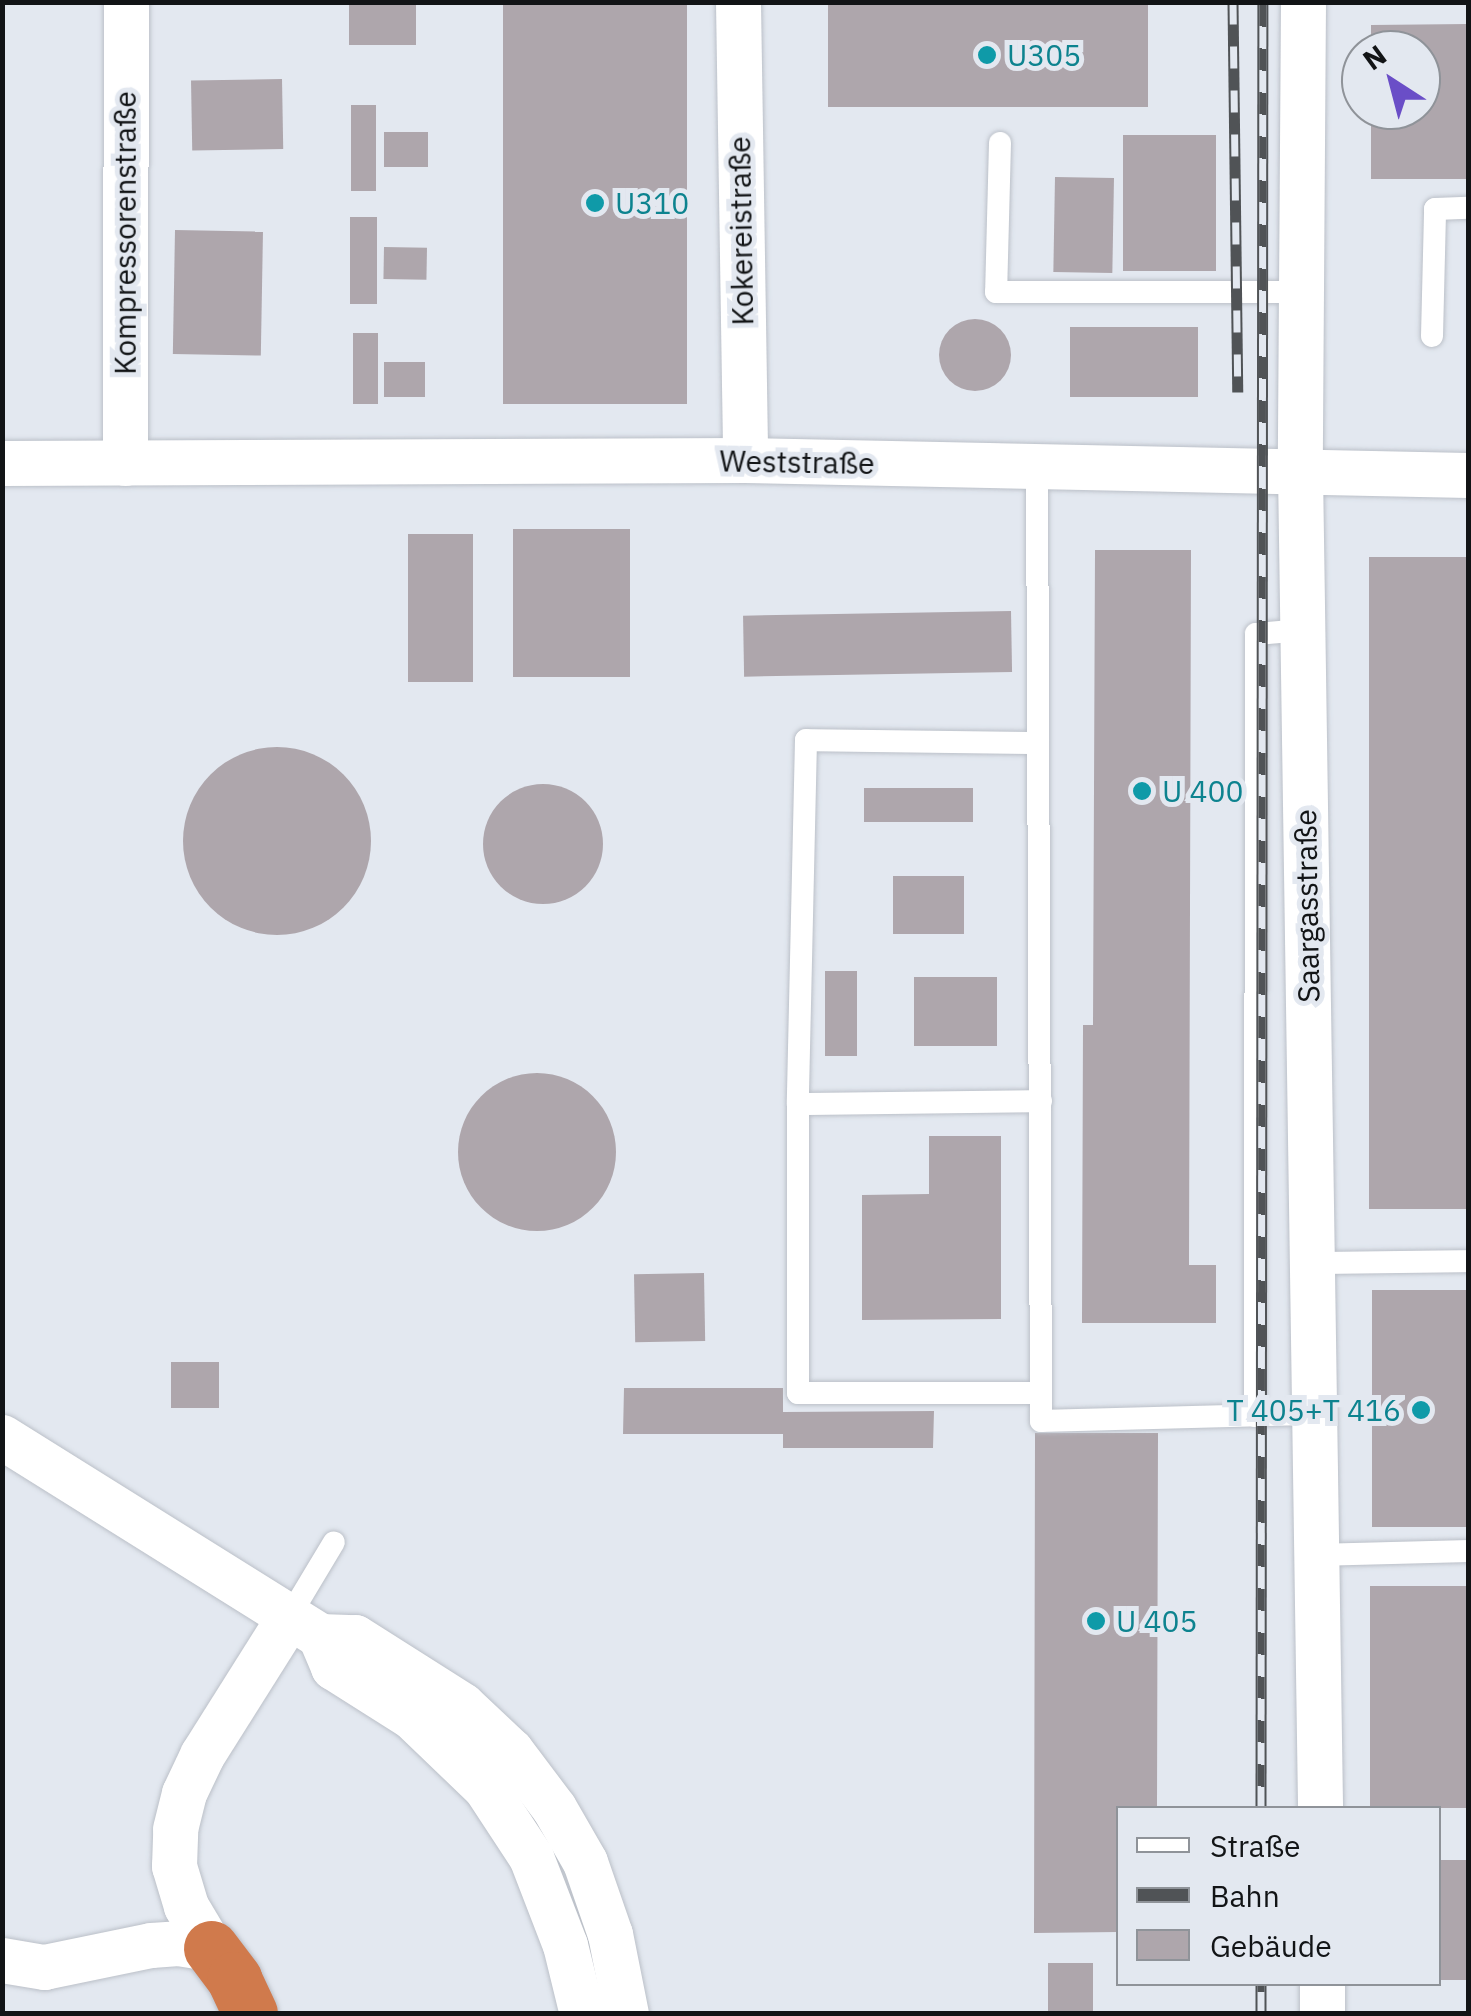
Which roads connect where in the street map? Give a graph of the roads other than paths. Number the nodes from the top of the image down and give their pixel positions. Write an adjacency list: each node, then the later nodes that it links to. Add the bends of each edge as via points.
1 (126, 2): 10 (street, Kompressorenstraße)
2 (738, 2): 8 (street, Kokereistraße)
3 (1303, 2): 6 (street, Saargasstraße)
4 (1000, 143): 6 (lane, via 996,292)
5 (1468, 208): 7 (lane, via 1435,209)
6 (1301, 292): 12 (street, Saargasstraße)
7 (1432, 336)
8 (745, 460): 10 (street, Weststraße); 11 (street, Weststraße)
9 (2, 463): 10 (street, Weststraße)
10 (125, 463)
11 (1037, 466): 12 (street, Weststraße); 15 (lane)
12 (1300, 472): 13 (street, Weststraße); 14 (street, Saargasstraße)
13 (1468, 475)
14 (1303, 630): 19 (street, Saargasstraße); 22 (lane, via 1256,634)
15 (1038, 743): 16 (lane); 17 (lane, via 806,740)
16 (1041, 1102): 17 (lane); 20 (lane)
17 (798, 1104): 20 (lane, via 798,1393)
18 (1468, 1261): 19 (lane)
19 (1312, 1264): 21 (street, Saargasstraße)
20 (1042, 1393): 22 (lane, via 1040,1421)
21 (1314, 1414): 22 (lane); 26 (street, Saargasstraße)
22 (1255, 1416)
23 (2, 1437): 27 (street)
24 (334, 1542): 27 (lane)
25 (1468, 1551): 26 (lane)
26 (1316, 1555): 28 (street, Saargasstraße)
27 (304, 1627): 29 (street, via 202,1756 184,1793 174,1866 186,1906); 33 (street, via 333,1667 412,1717 484,1787 531,1856); 34 (street, via 355,1637 462,1705 511,1751 585,1862 610,1934)
28 (1320, 1806)
29 (211, 1948): 30 (street, via 151,1945 44,1967); 32 (highway)
30 (2, 1960)
31 (1322, 1986): 35 (street)
32 (250, 2014)
33 (582, 2014)
34 (626, 2014)
35 (1322, 2014)

